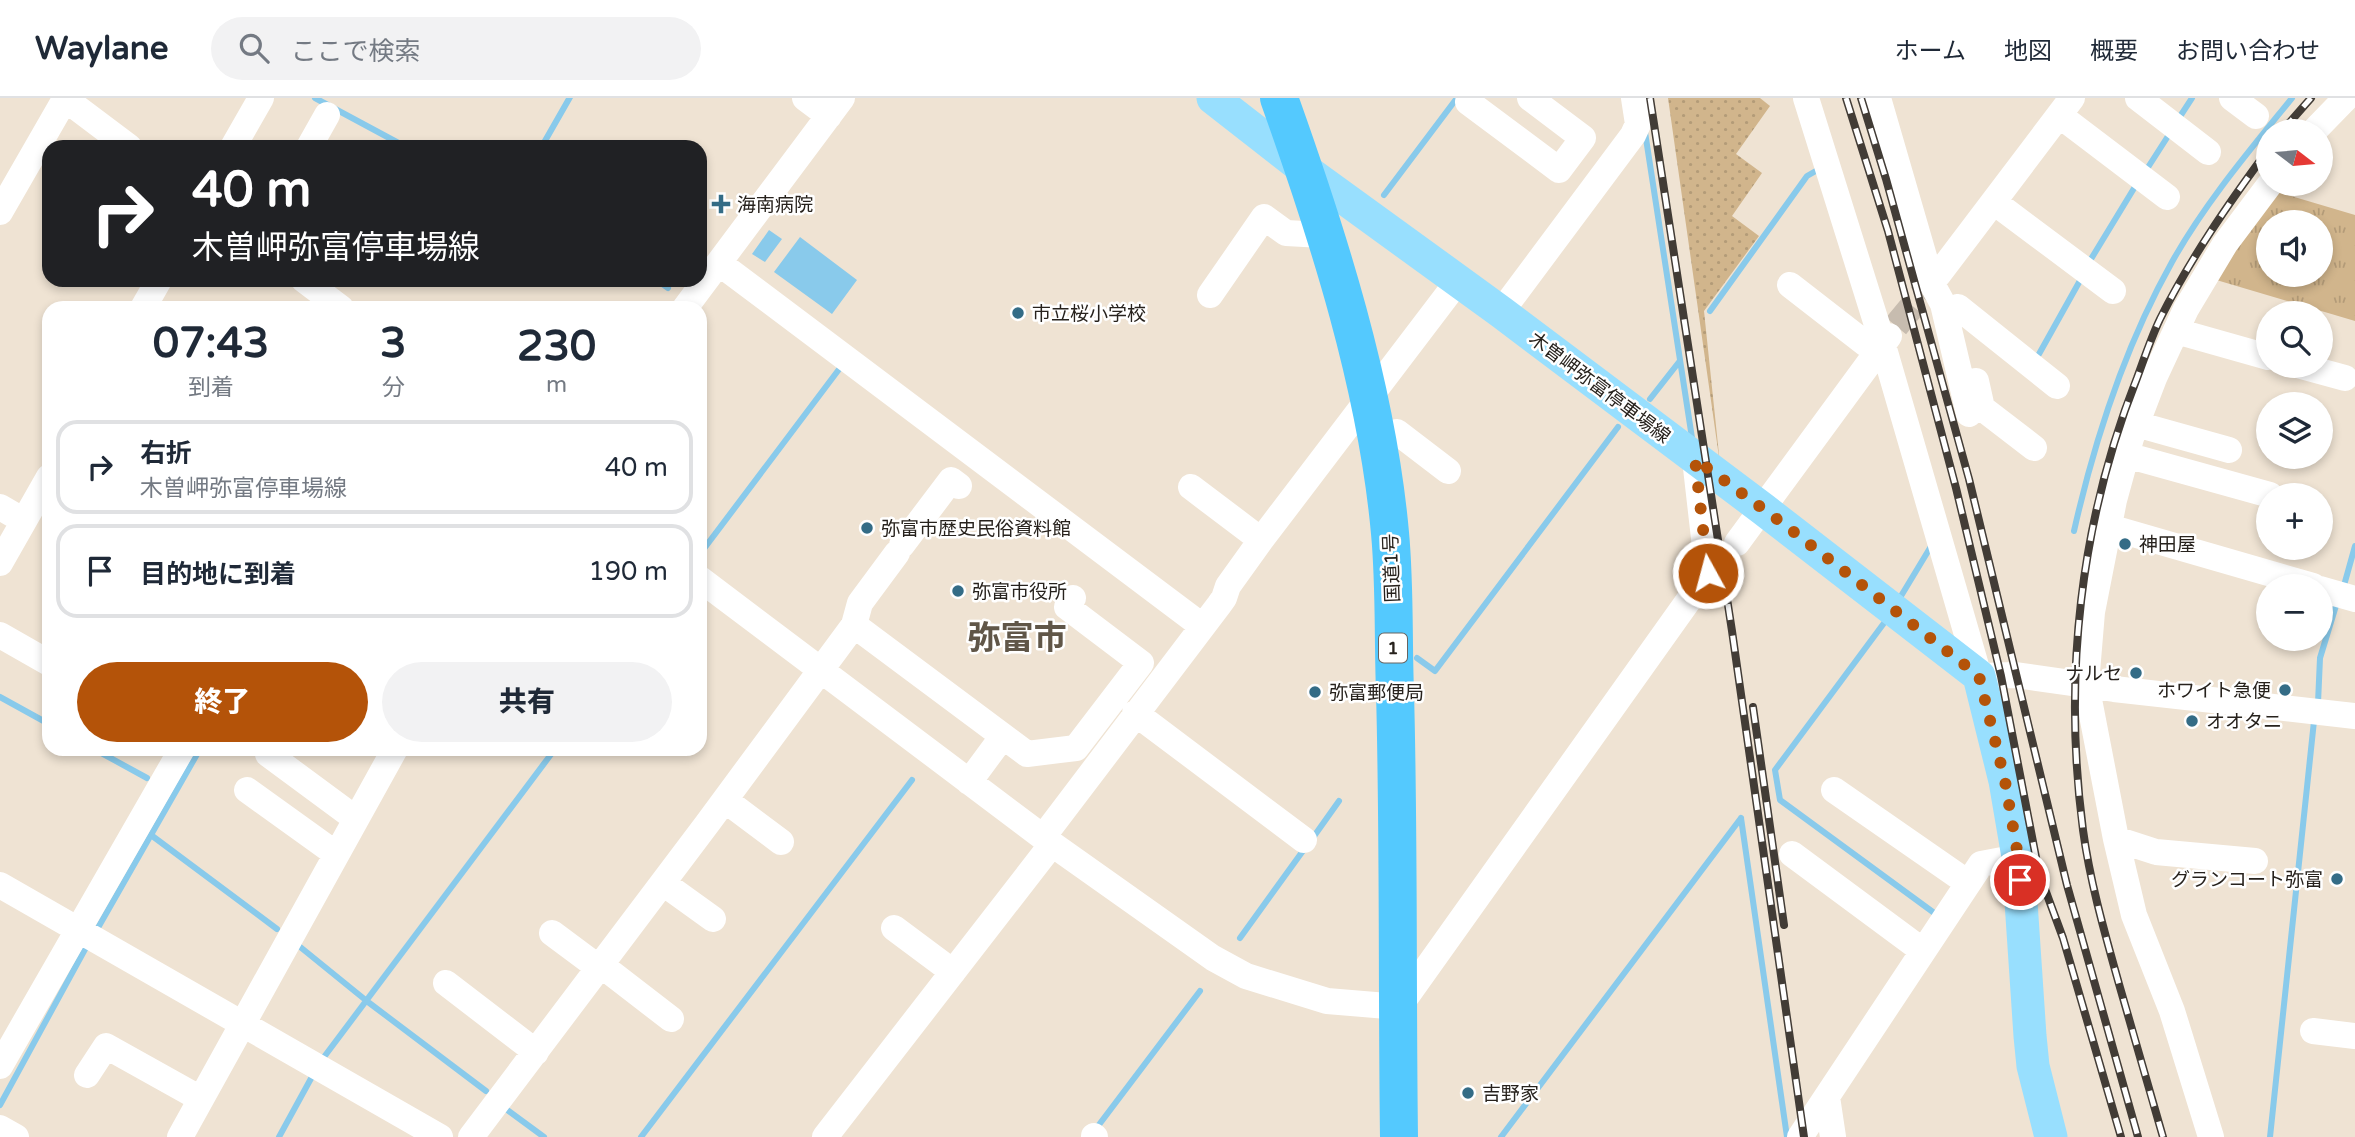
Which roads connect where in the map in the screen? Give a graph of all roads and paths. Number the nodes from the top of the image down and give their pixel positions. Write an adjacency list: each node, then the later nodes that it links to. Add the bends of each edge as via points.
1 (261, 98): 20 (street)
2 (805, 98): 15 (street)
3 (1213, 98): 23 (main road, 木曽岬弥富停車場線)
4 (1279, 98): 23 (highway, 国道1号 / 1)
5 (1471, 98): 6 (street, via 1468,102 1559,170 1583,138)
6 (1530, 98)
7 (1634, 98): 40 (street, via 1638,124 1633,135)
8 (1807, 98): 42 (street)
9 (1878, 98): 47 (street, via 1932,284 1943,304)
10 (2138, 98): 22 (street)
11 (2232, 98): 17 (street)
12 (2346, 98): 18 (street)
13 (65, 99): 19 (street); 24 (street)
14 (2066, 106): 26 (street); 27 (street)
15 (836, 107): 29 (street)
16 (327, 115): 21 (street)
17 (2256, 116)
18 (2326, 119)
19 (119, 140)
20 (237, 140)
21 (313, 140)
22 (2208, 152)
23 (1304, 169): 28 (highway, 国道1号 / 1); 31 (main road, 木曽岬弥富停車場線)
24 (4, 195)
25 (2261, 196): 41 (street, via 2225,244)
26 (2167, 197)
27 (1994, 202): 35 (street); 39 (street, via 1943,269)
28 (1323, 235): 36 (street, via 1286,233 1264,217); 49 (highway, 国道1号 / 1, via 1349,316)
29 (719, 263): 30 (street); 73 (street)
30 (707, 279)
31 (1458, 281): 40 (main road, 木曽岬弥富停車場線); 49 (street)
32 (1790, 285): 42 (street)
33 (313, 287): 37 (street)
34 (701, 287): 38 (street)
35 (2113, 291)
36 (1210, 295)
37 (332, 301)
38 (690, 301)
39 (1958, 307): 46 (street); 51 (street, via 1982,408)
40 (1501, 312): 54 (main road, 木曽岬弥富停車場線)
41 (2176, 331): 43 (street); 50 (street)
42 (1881, 337): 48 (street); 48 (street, via 1839,385); 77 (street)
43 (2256, 354)
44 (2333, 375): 45 (street)
45 (2345, 378)
46 (2040, 383)
47 (1969, 414)
48 (1830, 416): 61 (street)
49 (1372, 419): 55 (street); 64 (street); 109 (highway, 国道1号 / 1, via 1391,535)
50 (2136, 424): 52 (street); 53 (street)
51 (2034, 448)
52 (2229, 450)
53 (2126, 455): 59 (street); 63 (street)
54 (1695, 459): 61 (main road, 木曽岬弥富停車場線); 109 (street, via 1708,573)
55 (1448, 471)
56 (959, 486): 72 (street, via 951,480 860,603)
57 (1191, 487): 64 (street)
58 (42, 489): 62 (street)
59 (2256, 491)
60 (0, 507): 62 (street)
61 (1763, 509): 65 (street); 77 (main road, 木曽岬弥富停車場線)
62 (24, 521): 66 (street)
63 (2109, 527): 67 (street); 78 (street, via 2092,612)
64 (1261, 540): 73 (street)
65 (1737, 543)
66 (0, 563)
67 (2272, 574)
68 (707, 584): 76 (street)
69 (2333, 592): 71 (street)
70 (1073, 598): 81 (street, via 1067,607 1141,663 1076,748 1027,754)
71 (2355, 598)
72 (854, 625): 76 (street); 81 (street)
73 (1202, 626): 79 (street)
74 (0, 635): 75 (street)
75 (42, 659)
76 (821, 670): 85 (street); 88 (street)
77 (1979, 676): 78 (street, via 2016,675); 96 (main road)
78 (2086, 684): 80 (street); 90 (street)
79 (1135, 713): 91 (street); 92 (street)
80 (2355, 716)
81 (1003, 736): 85 (street)
82 (178, 756): 104 (street)
83 (271, 756): 89 (street)
84 (391, 756): 89 (street)
85 (970, 782): 91 (street)
86 (247, 790): 94 (street)
87 (1834, 790): 99 (street)
88 (726, 800): 93 (street); 98 (street)
89 (356, 819): 94 (street)
90 (2116, 839): 97 (street, via 2156,852); 129 (street, via 2134,915 2172,1011)
91 (1047, 840): 107 (street); 109 (street, via 1246,976 1326,1002)
92 (1304, 840)
93 (781, 842)
94 (336, 854): 111 (street)
95 (1792, 854): 105 (street)
96 (2018, 856): 99 (street, via 1981,864); 128 (main road, via 2033,1066)
97 (2255, 861)
98 (663, 883): 101 (street); 106 (street)
99 (1968, 883): 105 (street)
100 (0, 885): 104 (street)
101 (713, 919)
102 (894, 928): 107 (street)
103 (552, 933): 106 (street)
104 (87, 935): 111 (street); 115 (street)
105 (1923, 951): 117 (street)
106 (600, 966): 110 (street); 114 (street)
107 (953, 972): 124 (street)
108 (446, 983): 114 (street)
109 (1399, 1007): 125 (highway, 国道1号 / 1)
110 (671, 1018)
111 (242, 1024): 118 (street); 122 (street)
112 (2313, 1031): 113 (street)
113 (2355, 1036)
114 (536, 1052): 123 (street)
115 (0, 1066)
116 (87, 1075): 118 (street, via 106,1046)
117 (1826, 1097): 126 (street); 127 (street)
118 (201, 1099): 121 (street)
119 (0, 1128): 120 (street)
120 (16, 1137)
121 (180, 1137)
122 (440, 1137)
123 (471, 1137)
124 (825, 1137)
125 (1399, 1137)
126 (1800, 1137)
127 (1833, 1137)
128 (2051, 1137)
129 (2211, 1137)

